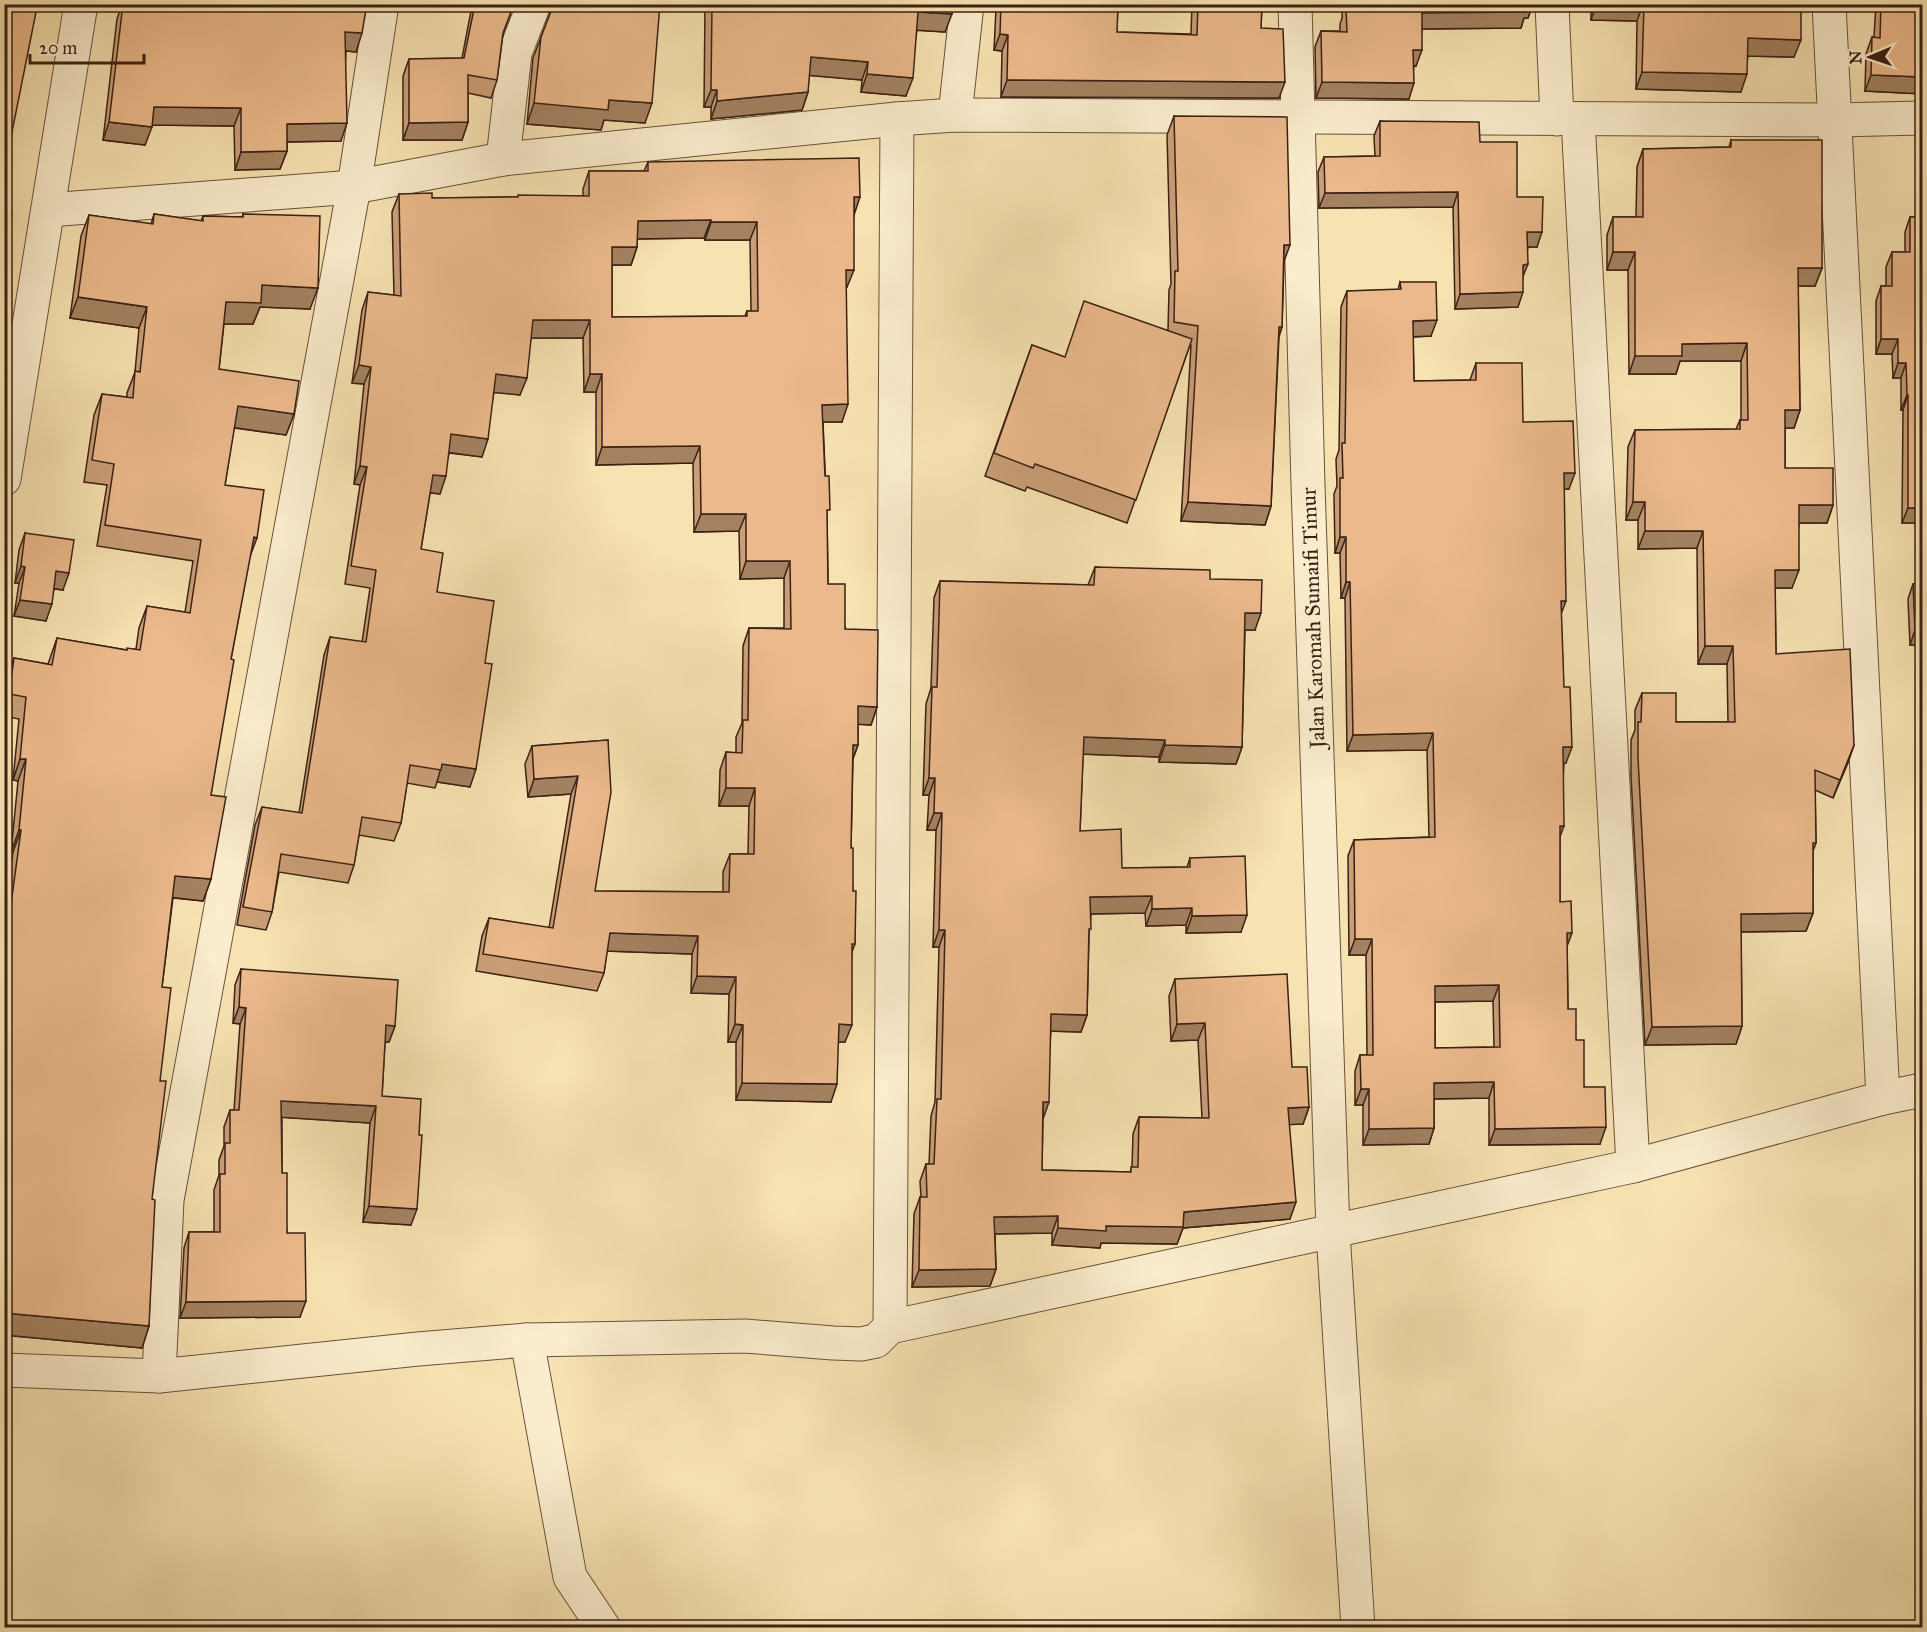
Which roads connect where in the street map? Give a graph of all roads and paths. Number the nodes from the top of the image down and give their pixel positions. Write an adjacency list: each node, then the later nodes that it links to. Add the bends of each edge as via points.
1 (81, 4): 16 (street)
2 (382, 4): 15 (street)
3 (534, 4): 14 (street, via 515,53)
4 (967, 4): 8 (street)
5 (1295, 4): 9 (street, Jalan Karomah Sumaifi Timur)
6 (1552, 4): 12 (street)
7 (1829, 4): 13 (street)
8 (955, 115): 9 (street); 11 (street)
9 (1299, 118): 12 (street); 22 (street, Jalan Karomah Sumaifi Timur)
10 (1923, 118): 13 (street)
11 (897, 119): 14 (street); 23 (street)
12 (1567, 119): 13 (street); 21 (street)
13 (1836, 120): 20 (street)
14 (503, 159): 15 (street)
15 (354, 187): 16 (street); 26 (street, via 167,1200)
16 (48, 210): 17 (street)
17 (13, 373): 18 (street)
18 (4, 479)
19 (1923, 1090): 20 (street)
20 (1883, 1098): 21 (street)
21 (1633, 1166): 22 (street)
22 (1333, 1232): 23 (street); 28 (street, Jalan Karomah Sumaifi Timur)
23 (891, 1327): 24 (street, via 876,1341 861,1344 745,1336)
24 (527, 1340): 26 (street); 27 (street, via 570,1576)
25 (4, 1370): 26 (street)
26 (159, 1376)
27 (604, 1628)
28 (1358, 1628)

